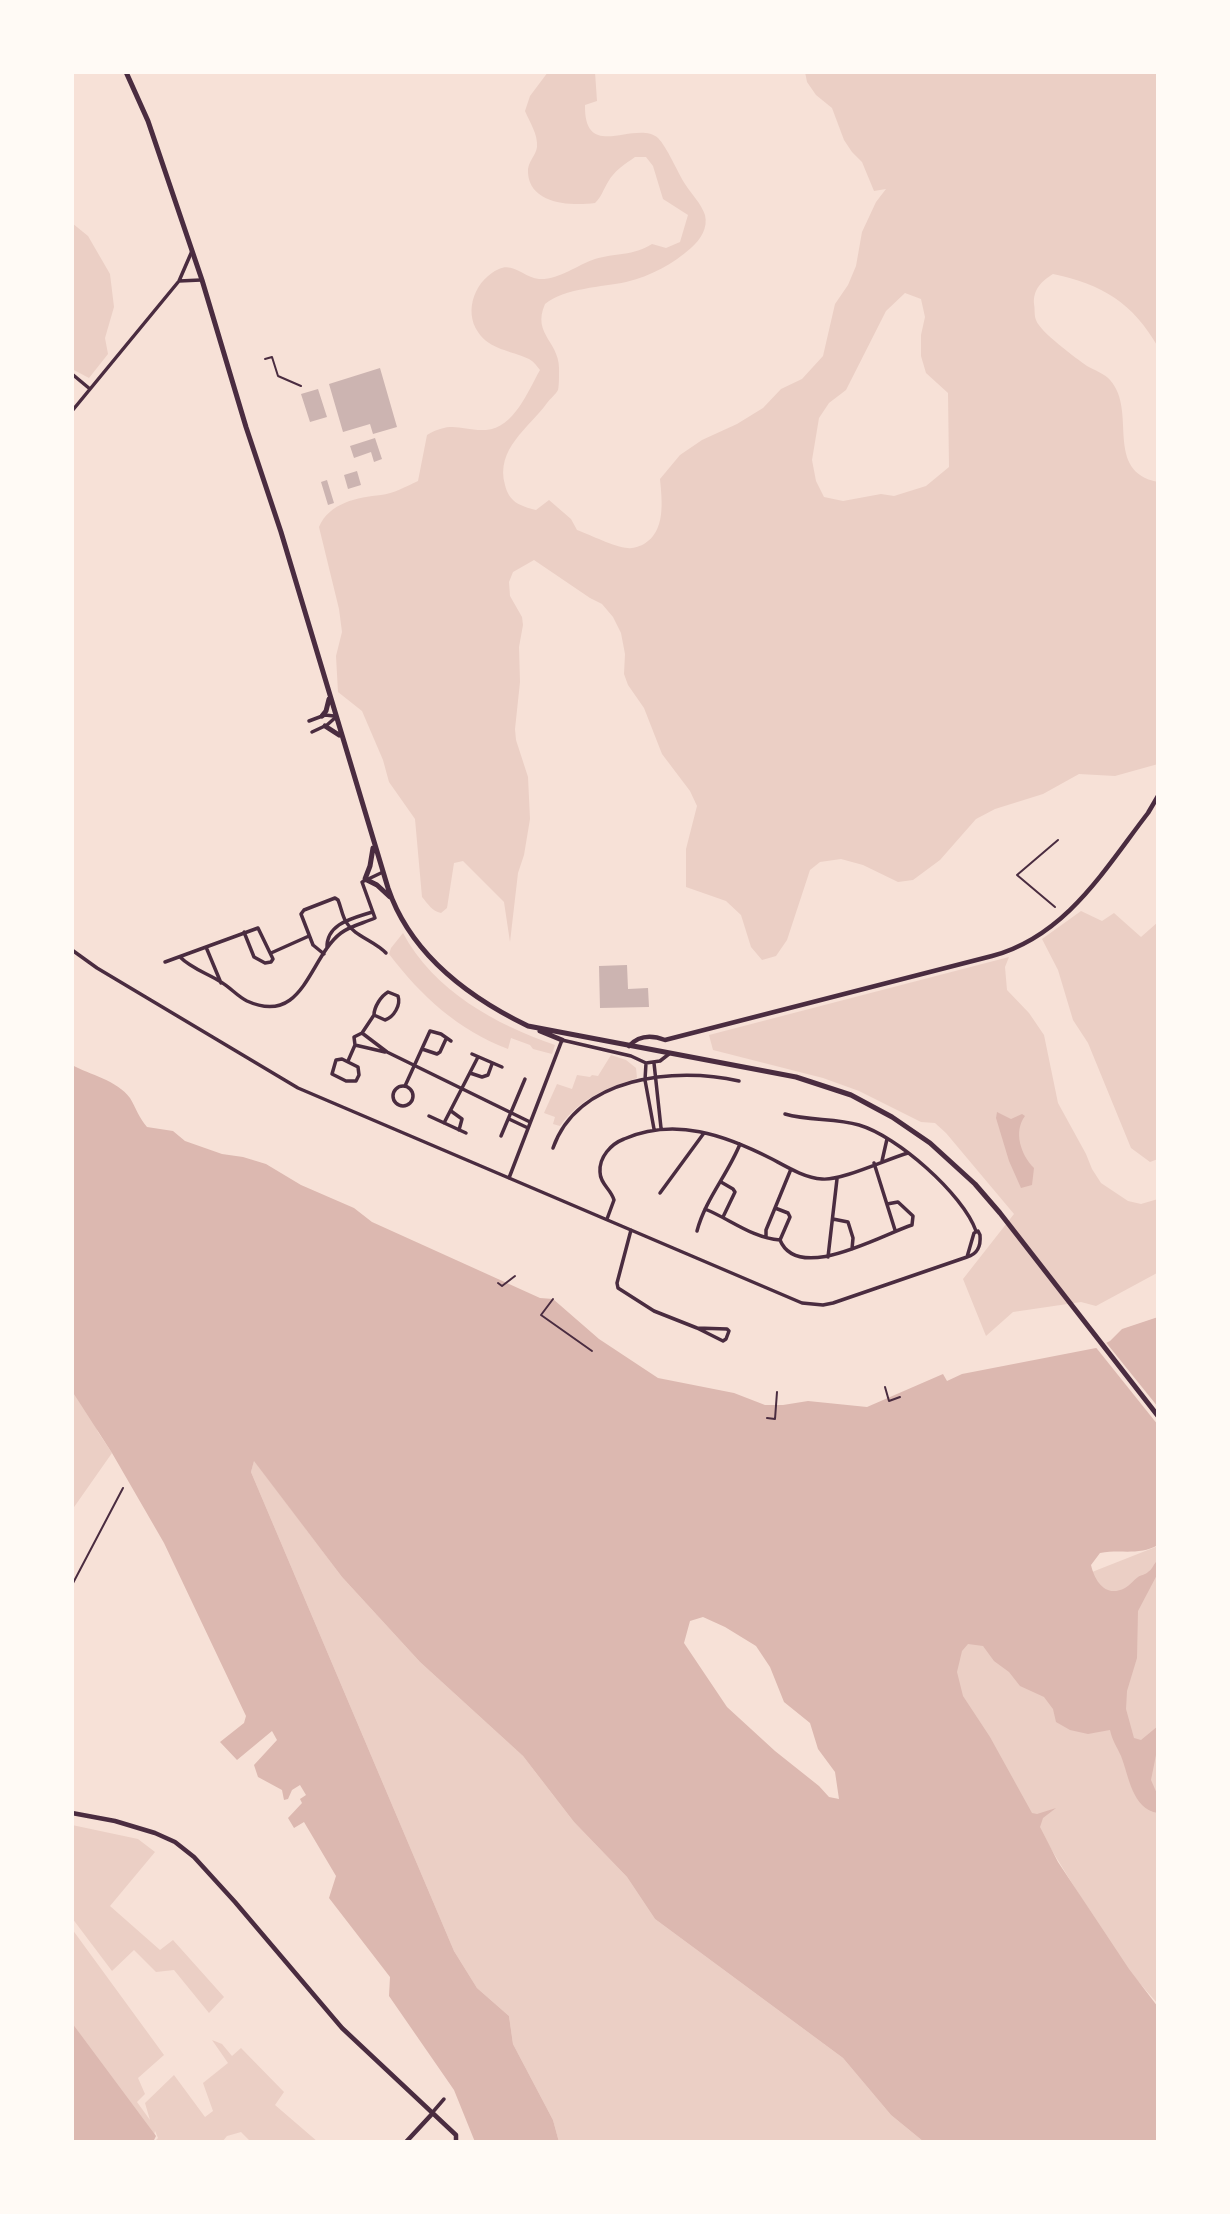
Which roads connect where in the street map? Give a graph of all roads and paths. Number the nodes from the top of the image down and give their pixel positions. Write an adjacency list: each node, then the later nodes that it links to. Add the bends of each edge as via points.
1 (126, 72): 2 (main road, via 148,121)
2 (192, 250): 3 (main road); 4 (street)
3 (202, 280): 4 (street); 10 (main road)
4 (179, 281): 8 (street)
5 (265, 359): 7 (path, via 272,356 278,376)
6 (72, 374): 8 (street)
7 (302, 386)
8 (90, 389): 9 (street)
9 (72, 411)
10 (330, 696): 11 (main road); 12 (main road)
11 (322, 716): 12 (street); 13 (street)
12 (336, 716): 14 (street); 16 (main road)
13 (309, 720)
14 (324, 726): 15 (street); 16 (main road)
15 (312, 732)
16 (343, 741): 19 (main road)
17 (1158, 796): 42 (street, via 1073,909 1015,948)
18 (1058, 840): 23 (lane, via 1017,875)
19 (373, 841): 20 (main road); 21 (main road)
20 (383, 872): 21 (street); 22 (main road)
21 (365, 879): 22 (main road); 24 (street, via 362,885)
22 (392, 900): 39 (main road, via 415,939 448,974 479,999)
23 (1055, 907)
24 (372, 912): 25 (street); 26 (street, via 375,918)
25 (346, 921): 26 (street); 28 (street, via 335,898 304,910 301,916); 30 (street, via 330,934)
26 (351, 929): 30 (street); 33 (street)
27 (244, 932): 29 (street); 32 (street, via 260,929); 32 (street, via 257,960 270,963)
28 (309, 936): 32 (street); 34 (street)
29 (206, 947): 35 (street); 37 (street)
30 (327, 948): 34 (street)
31 (72, 950): 84 (street, via 298,1088)
32 (271, 953)
33 (386, 953)
34 (324, 954): 37 (street, via 304,987 282,1004 258,1005)
35 (180, 957): 36 (street); 37 (street)
36 (165, 962)
37 (222, 983)
38 (374, 1015): 38 (street, via 390,1018 398,996 384,994); 40 (street)
39 (528, 1026): 41 (main road); 44 (main road)
40 (362, 1032): 43 (street, via 355,1035); 46 (street)
41 (562, 1040): 49 (street); 68 (street)
42 (665, 1040): 44 (street, via 646,1037); 48 (street)
43 (355, 1045): 46 (street); 51 (street)
44 (629, 1046): 48 (main road); 49 (street)
45 (422, 1049): 45 (street, via 437,1054 448,1040 430,1031); 55 (street)
46 (387, 1052): 55 (street)
47 (472, 1054): 50 (street)
48 (669, 1054): 54 (street); 109 (main road, via 810,1080 898,1121 942,1153 1014,1231)
49 (631, 1056): 53 (street)
50 (478, 1057): 52 (street); 57 (street)
51 (348, 1061): 51 (street, via 359,1070 356,1081 332,1073 336,1060)
52 (492, 1063): 56 (street); 57 (street, via 485,1077)
53 (646, 1063): 54 (street); 60 (street)
54 (654, 1063): 58 (street)
55 (414, 1067): 62 (street); 63 (street)
56 (502, 1067)
57 (470, 1073): 63 (street)
58 (654, 1078): 60 (street); 61 (street, via 702,1076); 71 (street)
59 (525, 1079): 67 (street)
60 (645, 1080): 72 (street); 79 (street, via 608,1091 581,1106 562,1127)
61 (739, 1081)
62 (405, 1086): 62 (street, via 395,1088 392,1097 408,1106 415,1097)
63 (461, 1090): 64 (street); 67 (street)
64 (451, 1111): 69 (street); 73 (street, via 462,1119)
65 (785, 1114): 77 (street, via 852,1123)
66 (429, 1116): 69 (street)
67 (510, 1117): 68 (street); 70 (street); 76 (street)
68 (530, 1122): 70 (street)
69 (444, 1123): 73 (street)
70 (528, 1128): 84 (street)
71 (661, 1128): 72 (street); 74 (street)
72 (654, 1129): 92 (street, via 619,1141 603,1159 601,1178 614,1200)
73 (459, 1130): 75 (street)
74 (705, 1132): 78 (street); 87 (street)
75 (467, 1133)
76 (501, 1136)
77 (887, 1138): 80 (street); 81 (street)
78 (740, 1144): 83 (street); 86 (street)
79 (552, 1148)
80 (908, 1153): 81 (street); 94 (street, via 968,1212 981,1235 979,1246 967,1257 833,1303 802,1303)
81 (882, 1161): 82 (street)
82 (874, 1163): 85 (street); 88 (street)
83 (791, 1169): 85 (street, via 818,1179); 89 (street)
84 (509, 1178): 92 (street)
85 (837, 1178): 93 (street)
86 (721, 1182): 90 (street); 91 (street, via 735,1192)
87 (660, 1193)
88 (887, 1204): 95 (street); 95 (street, via 897,1202 913,1218 912,1225)
89 (775, 1207): 97 (street); 98 (street, via 790,1217)
90 (705, 1209): 91 (street); 96 (street)
91 (723, 1217): 97 (street, via 733,1226)
92 (607, 1219): 94 (street)
93 (833, 1219): 99 (street, via 848,1222); 100 (street)
94 (631, 1230): 104 (street, via 618,1289 654,1311)
95 (895, 1230): 99 (street)
96 (697, 1231)
97 (766, 1237): 98 (street)
98 (780, 1240): 100 (street, via 799,1255)
99 (852, 1250): 100 (street)
100 (828, 1257)
101 (515, 1276): 102 (path, via 502,1286)
102 (498, 1283)
103 (553, 1299): 105 (path, via 541,1315)
104 (697, 1328): 104 (street, via 723,1341 729,1331 727,1329)
105 (592, 1351)
106 (885, 1387): 108 (path, via 889,1401)
107 (777, 1392): 110 (path, via 775,1419)
108 (900, 1397)
109 (1158, 1416)
110 (767, 1418)
111 (123, 1488): 112 (lane)
112 (72, 1585)
113 (72, 1813): 115 (street, via 155,1833 194,1857 342,2028)
114 (444, 2099): 115 (street)
115 (432, 2114): 116 (street); 117 (street)
116 (406, 2142)
117 (457, 2142)

